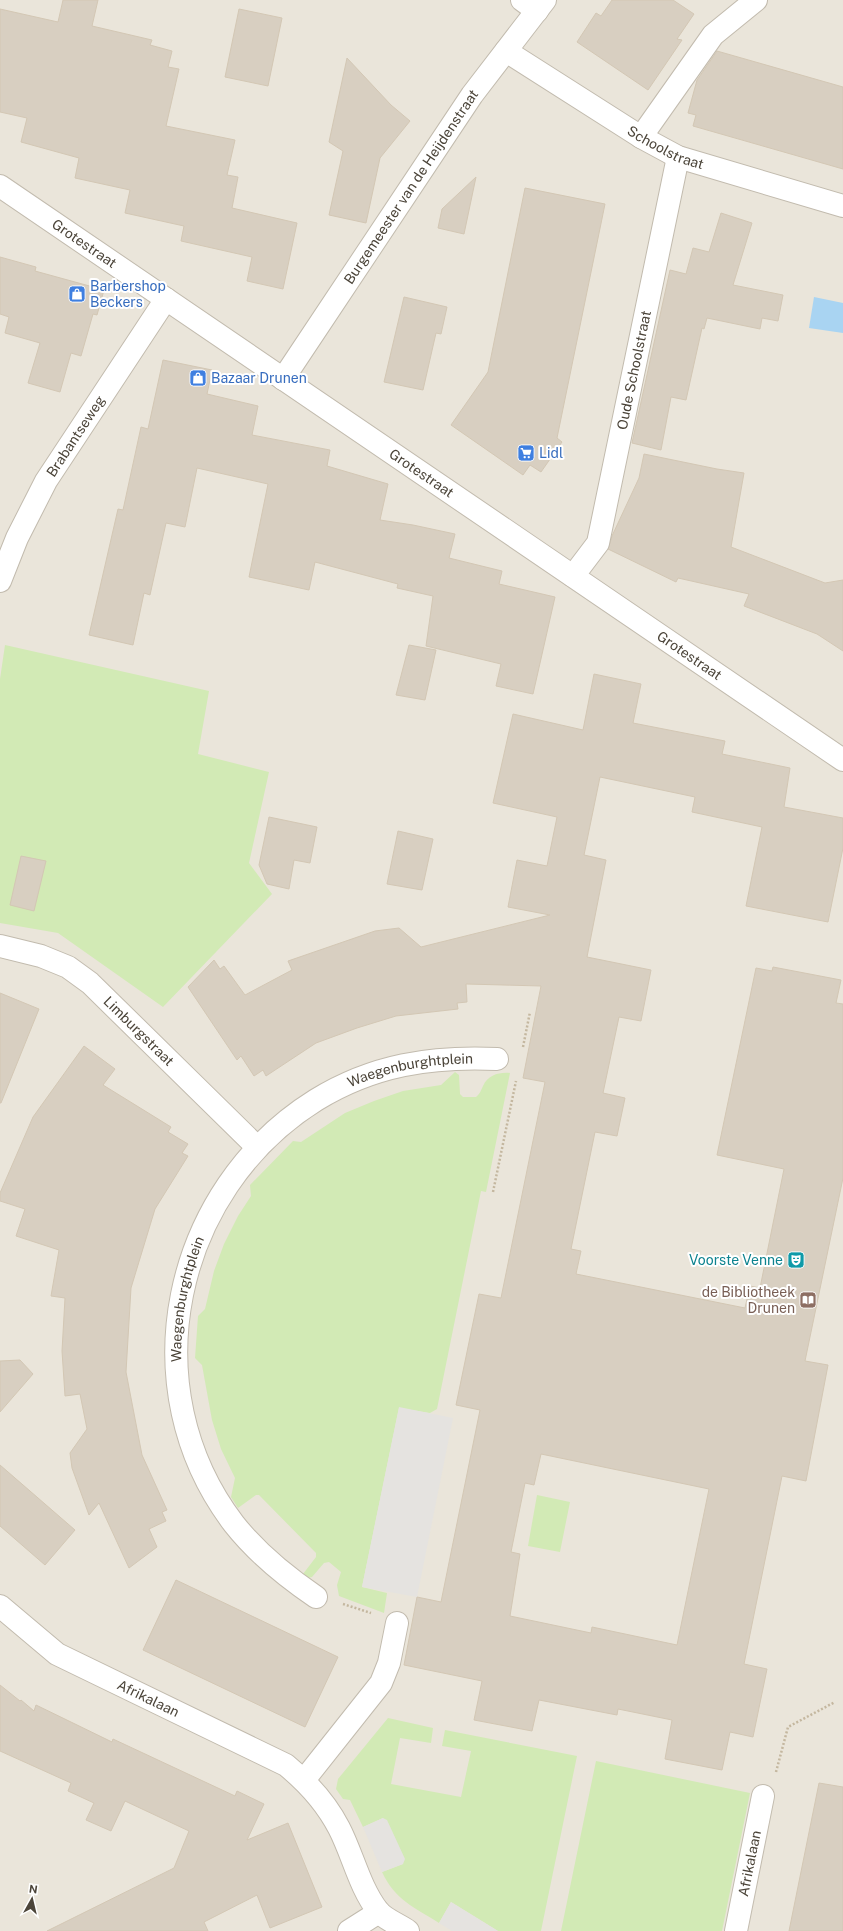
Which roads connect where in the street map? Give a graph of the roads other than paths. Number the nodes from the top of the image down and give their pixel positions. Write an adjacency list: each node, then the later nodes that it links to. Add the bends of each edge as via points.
1 (756, 0): 4 (street, via 713,35)
2 (535, 4): 3 (street, Burgemeester van de Heijdenstraat)
3 (506, 51): 4 (street, Schoolstraat); 9 (street, Burgemeester van de Heijdenstraat, via 472,94)
4 (641, 136): 5 (street, Schoolstraat)
5 (678, 157): 7 (street, Schoolstraat); 10 (street, Oude Schoolstraat, via 598,543)
6 (0, 186): 8 (street, Grotestraat)
7 (843, 206)
8 (166, 299): 9 (street, Grotestraat); 11 (street, Brabantseweg, via 46,481 17,538)
9 (283, 379): 10 (street, Grotestraat)
10 (573, 576): 12 (street, Grotestraat)
11 (0, 581)
12 (843, 760)
13 (0, 946): 15 (street, Limburgstraat, via 68,967 90,983)
14 (497, 1059): 15 (street, Waegenburghtplein, via 451,1058 385,1069 316,1100 285,1122)
15 (257, 1147): 16 (street, Waegenburghtplein, via 233,1175 197,1240 178,1312 176,1349 179,1386 186,1423 213,1491 234,1523 258,1551 285,1576)
16 (316, 1597)
17 (0, 1606): 19 (street, Afrikalaan, via 57,1654 252,1747 286,1765)
18 (397, 1623): 19 (street, via 389,1663 381,1683)
19 (304, 1780): 21 (street, Afrikalaan, via 326,1806 339,1828 361,1882)
20 (763, 1796): 24 (street, Afrikalaan)
21 (378, 1912): 22 (street); 23 (street, Afrikalaan)
22 (349, 1931)
23 (408, 1931)
24 (736, 1931)

